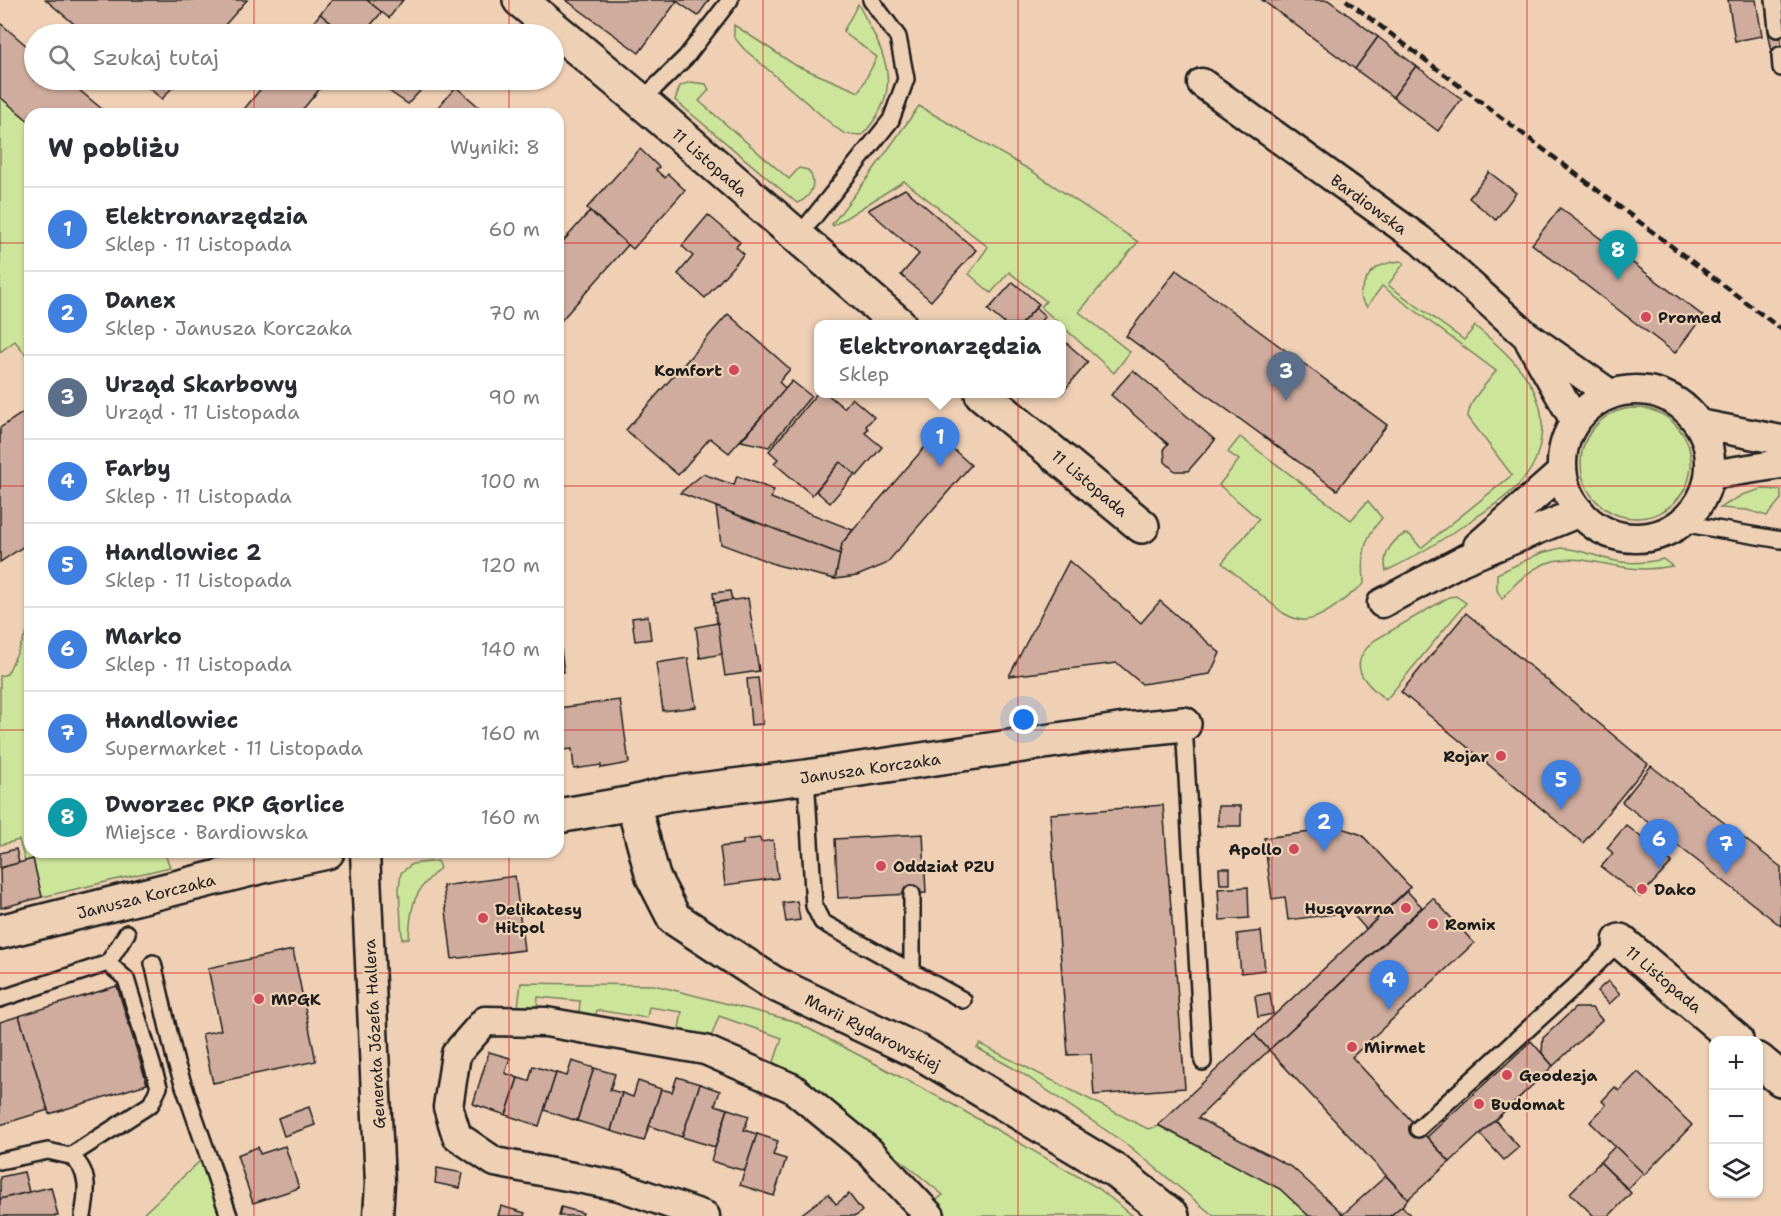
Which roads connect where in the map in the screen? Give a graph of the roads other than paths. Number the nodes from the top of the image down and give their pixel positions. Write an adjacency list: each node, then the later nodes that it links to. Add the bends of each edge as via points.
1 (520, 0): 5 (street, 11 Listopada)
2 (730, 0): 9 (lane, via 686,57)
3 (871, 0): 10 (lane, via 898,37 906,79 891,120)
4 (1774, 0): 6 (lane)
5 (548, 24)
6 (1777, 29)
7 (564, 37): 9 (street, 11 Listopada)
8 (1202, 83): 12 (street, Bardiowska, via 1420,240)
9 (641, 102): 10 (street, 11 Listopada)
10 (798, 237): 11 (street, 11 Listopada)
11 (887, 320)
12 (1526, 335): 13 (street, Bardiowska); 15 (street, Bardiowska)
13 (1610, 394): 15 (street); 16 (street, via 1635,389 1660,393 1683,405)
14 (988, 398): 23 (street, 11 Listopada)
15 (1575, 421): 19 (street, via 1564,445)
16 (1699, 424): 17 (street); 20 (street, via 1709,448)
17 (1781, 440)
18 (1781, 465): 20 (street)
19 (1562, 472): 21 (street, via 1568,493); 25 (street)
20 (1710, 475): 22 (street, via 1700,502)
21 (1580, 512): 22 (street, via 1597,527 1617,536 1661,534); 25 (street)
22 (1681, 523): 24 (lane)
23 (1142, 526)
24 (1781, 540)
25 (1462, 560): 26 (street)
26 (1382, 603)
27 (1184, 724): 28 (street, Janusza Korczaka); 43 (lane)
28 (806, 777): 29 (street, Janusza Korczaka, via 668,794); 39 (lane, via 814,906 822,922)
29 (633, 803): 30 (street, Janusza Korczaka); 54 (street, Marii Rydarowskiej, via 653,877 674,918 773,982 919,1052 1116,1172)
30 (564, 815)
31 (302, 858): 34 (street, Janusza Korczaka)
32 (365, 858): 51 (street, Generała Józefa Hallera, via 380,1172)
33 (912, 894): 39 (lane)
34 (0, 932)
35 (128, 933): 37 (lane)
36 (1620, 941): 42 (street, 11 Listopada); 46 (lane)
37 (108, 963): 40 (lane); 47 (lane, via 126,979 159,1088 151,1104)
38 (153, 963): 50 (lane, via 176,1063)
39 (912, 972): 41 (lane)
40 (0, 999)
41 (963, 999)
42 (1730, 1036)
43 (1203, 1062)
44 (1763, 1064): 45 (street)
45 (1781, 1079)
46 (1418, 1129)
47 (70, 1156): 48 (lane, via 48,1151); 49 (lane, via 80,1162 86,1178)
48 (0, 1161)
49 (83, 1216)
50 (230, 1216)
51 (378, 1216)
52 (705, 1216): 53 (street, via 619,1186 495,1162 457,1136 448,1107 456,1054 485,1021 546,1022 705,1050 792,1088 870,1152)
53 (930, 1216)
54 (1172, 1216)

